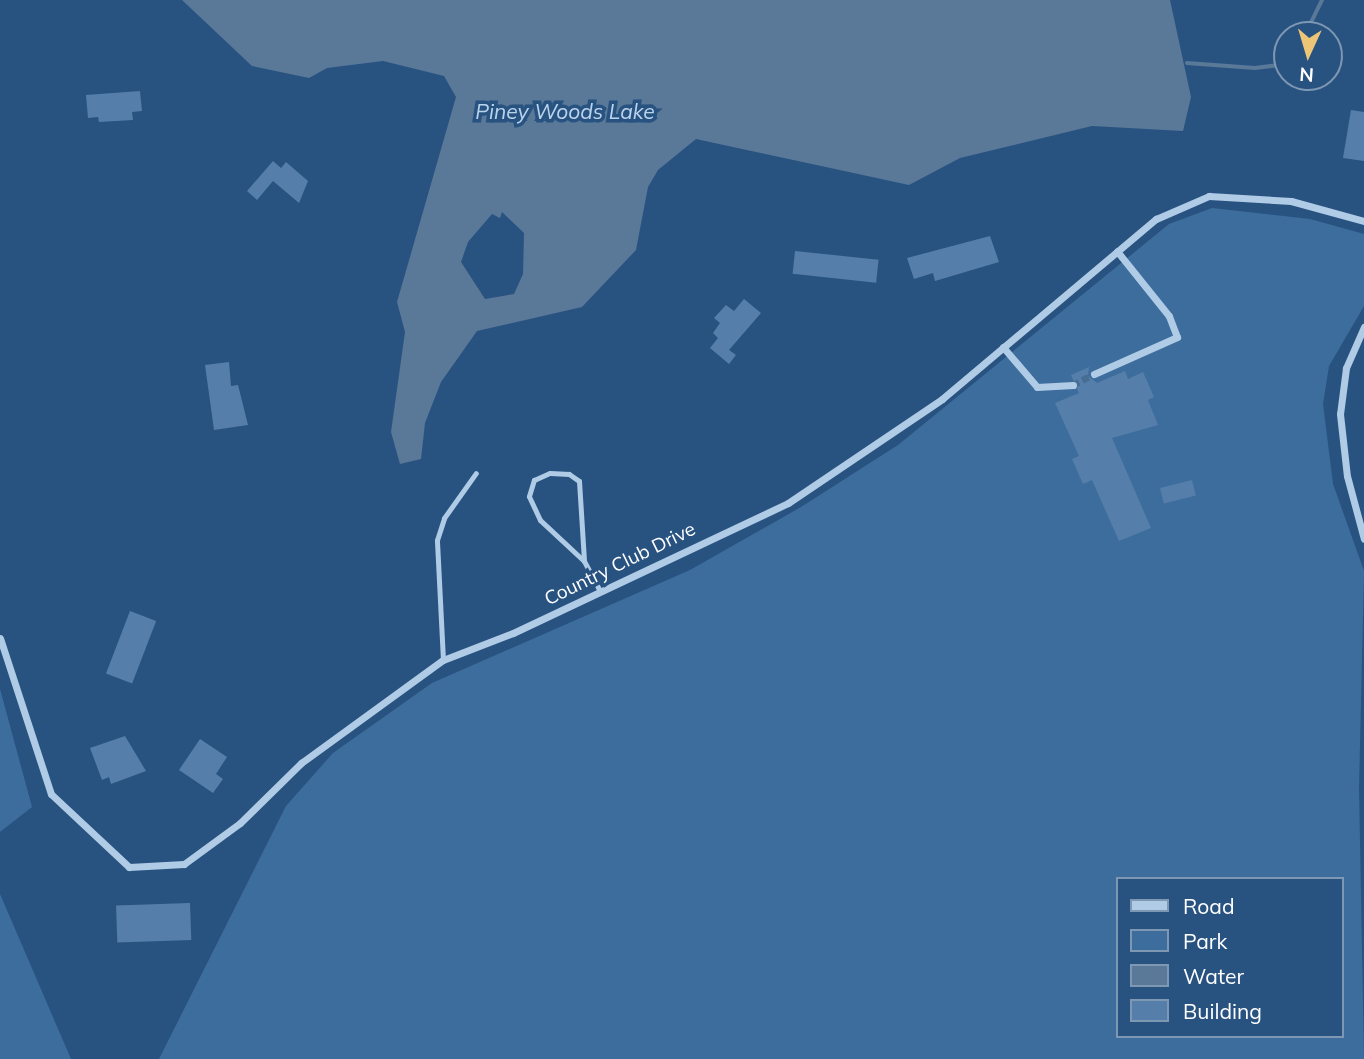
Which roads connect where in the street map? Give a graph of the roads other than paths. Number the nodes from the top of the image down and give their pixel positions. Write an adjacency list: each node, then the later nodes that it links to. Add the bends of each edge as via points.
1 (1364, 221): 2 (street, Country Club Drive, via 1291,201 1209,196 1156,219)
2 (1117, 251): 4 (street, Country Club Drive); 5 (street, via 1169,316 1177,337)
3 (1364, 327): 8 (street, via 1346,368 1340,414 1347,476)
4 (1003, 347): 6 (street, via 1037,387); 10 (street, Country Club Drive, via 942,399 788,503)
5 (1094, 374)
6 (1073, 384)
7 (476, 473): 12 (lane, via 444,518 437,540)
8 (1364, 539)
9 (584, 561): 9 (lane, via 579,481 569,474 550,473 534,480 530,496 540,520); 10 (lane)
10 (600, 591): 12 (street, Country Club Drive)
11 (0, 638): 12 (street, Country Club Drive, via 51,794 129,867 184,864 240,823 301,762)
12 (443, 660)

